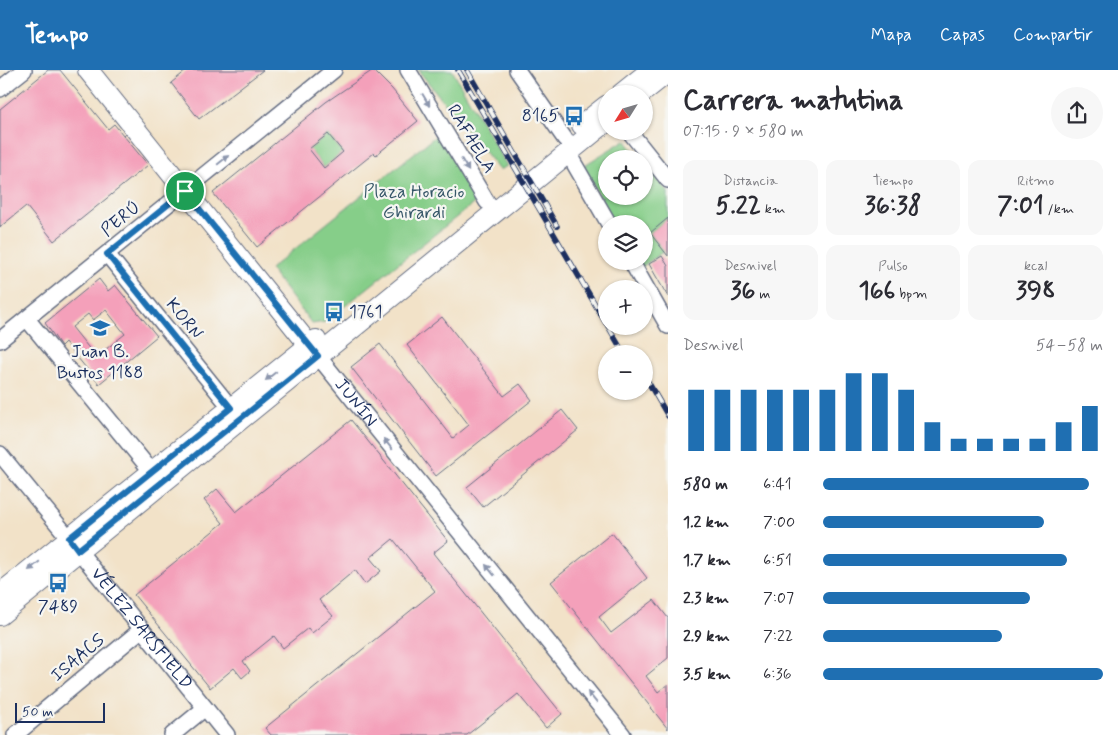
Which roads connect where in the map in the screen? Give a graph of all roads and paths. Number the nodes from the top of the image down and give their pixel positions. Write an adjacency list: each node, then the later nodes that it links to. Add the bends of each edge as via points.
1 (24, 70): 10 (street)
2 (88, 70): 16 (main road, JUNÍN)
3 (334, 70): 16 (street, PERÚ, one-way to 3)
4 (408, 70): 17 (street, RAFAELA, one-way to 17)
5 (517, 70): 14 (street)
6 (650, 70): 8 (main road)
7 (668, 72): 9 (main road)
8 (632, 85)
9 (652, 85)
10 (0, 89)
11 (598, 114): 14 (main road)
12 (598, 127): 14 (main road)
13 (636, 140): 15 (street)
14 (567, 146): 17 (main road); 18 (street); 24 (main road)
15 (668, 180)
16 (185, 191): 19 (street, PERÚ); 24 (main road, JUNÍN)
17 (487, 202): 24 (main road)
18 (604, 215)
19 (107, 254): 21 (street, PERÚ); 25 (street, KORN)
20 (636, 270): 22 (street)
21 (27, 319): 23 (street, PERÚ); 27 (street)
22 (668, 326)
23 (0, 340)
24 (313, 351): 25 (main road, one-way to 25); 28 (main road); 36 (street, JUNÍN, one-way to 24)
25 (231, 408): 27 (main road)
26 (2, 458): 28 (street, VÉLEZ SARSFIELD)
27 (152, 472): 28 (main road)
28 (74, 544): 29 (main road, one-way to 29); 30 (main road); 31 (street, VÉLEZ SARSFIELD)
29 (0, 594)
30 (0, 615)
31 (142, 629): 32 (street, VÉLEZ SARSFIELD); 33 (street, ISAACS)
32 (205, 708): 34 (street); 35 (street, VÉLEZ SARSFIELD)
33 (15, 735)
34 (172, 735)
35 (227, 735)
36 (623, 735)

